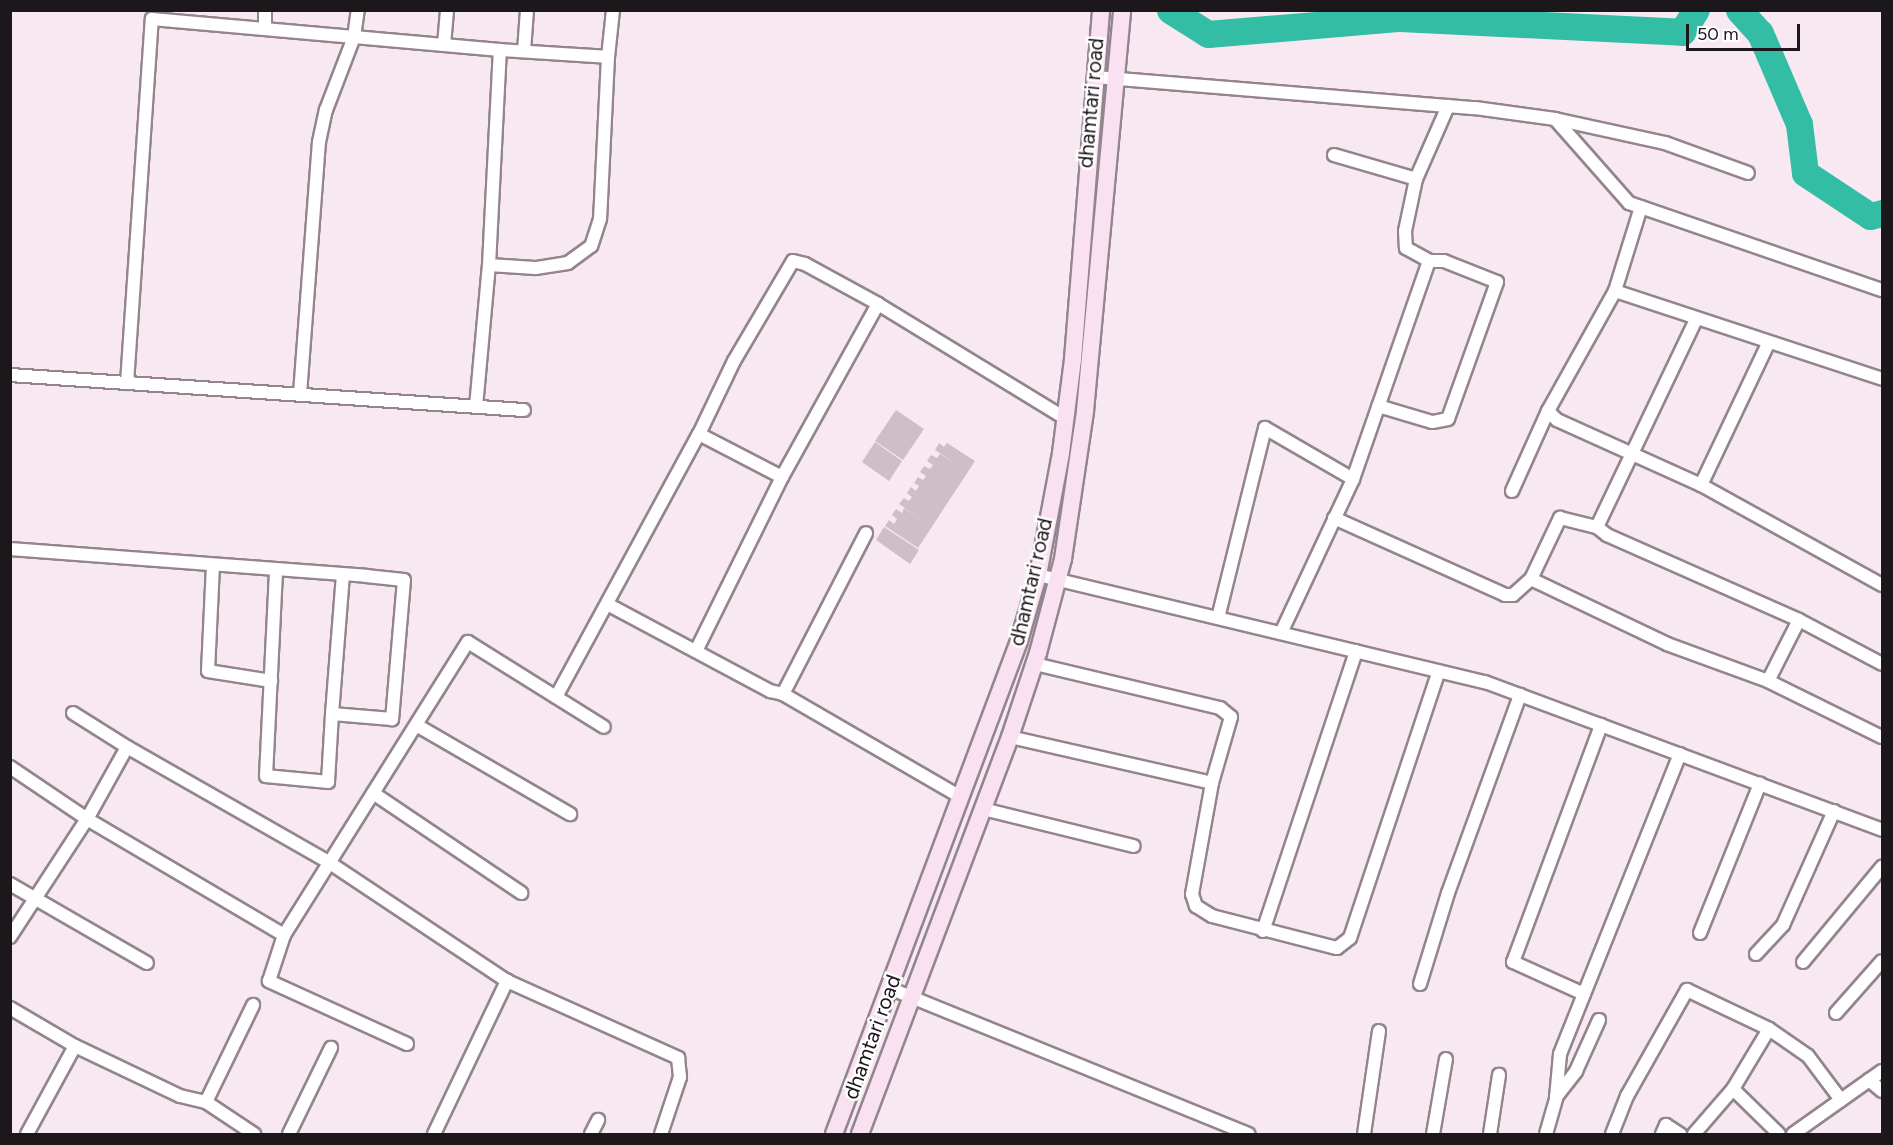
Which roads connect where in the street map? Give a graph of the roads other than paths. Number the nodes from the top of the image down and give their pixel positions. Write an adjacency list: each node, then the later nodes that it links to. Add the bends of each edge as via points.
1 (266, 10): 9 (street)
2 (358, 10): 10 (street)
3 (447, 10): 11 (street)
4 (527, 10): 13 (street)
5 (613, 10): 14 (street)
6 (153, 15): 9 (street); 32 (street)
7 (1101, 15): 15 (main road)
8 (1121, 15): 16 (main road, dhamtari road)
9 (265, 29): 10 (street)
10 (354, 37): 11 (street); 33 (street, via 326,110 319,142)
11 (444, 45): 12 (street)
12 (500, 50): 13 (street); 24 (street)
13 (524, 51): 14 (street)
14 (608, 57): 24 (street, via 600,219 591,246 568,263 535,268)
15 (1095, 77): 16 (street); 38 (main road)
16 (1116, 79): 17 (street); 54 (main road, dhamtari road, via 1085,411)
17 (1448, 106): 18 (street); 21 (street)
18 (1555, 119): 20 (street, via 1665,143); 22 (street, via 1629,203)
19 (1334, 155): 21 (street)
20 (1748, 173)
21 (1416, 179): 23 (street, via 1406,248)
22 (1641, 207): 25 (street); 26 (street)
23 (1429, 261): 35 (street); 35 (street, via 1444,261 1497,282 1448,419 1432,422)
24 (489, 265): 34 (street)
25 (1882, 290)
26 (1615, 291): 28 (street); 37 (street)
27 (878, 304): 38 (street); 39 (street, via 793,261 734,361); 41 (street)
28 (1696, 319): 29 (street); 40 (street)
29 (1767, 344): 31 (street); 43 (street)
30 (10, 375): 32 (street)
31 (1882, 379)
32 (127, 383): 33 (street)
33 (300, 394): 34 (street)
34 (476, 406): 36 (street)
35 (1378, 406): 42 (street)
36 (524, 410)
37 (1548, 411): 40 (street, via 1557,420); 44 (street)
38 (1065, 418): 52 (main road)
39 (699, 434): 41 (street); 56 (street)
40 (1630, 454): 43 (street); 46 (street)
41 (782, 477): 60 (street)
42 (1353, 479): 45 (street); 57 (street, via 1265,428)
43 (1701, 486): 55 (street)
44 (1512, 491)
45 (1334, 518): 53 (street, via 1505,595 1513,595); 59 (street)
46 (1597, 527): 53 (street, via 1560,518); 58 (street, via 1607,535)
47 (866, 533): 67 (street)
48 (10, 549): 49 (street)
49 (213, 565): 50 (street); 65 (street, via 207,671)
50 (276, 570): 51 (street); 65 (street)
51 (343, 575): 71 (street); 71 (street, via 404,580 399,662 392,719)
52 (1038, 575): 54 (street); 83 (main road, via 1019,641)
53 (1531, 579): 66 (street, via 1667,644)
54 (1057, 580): 57 (street); 62 (main road, dhamtari road)
55 (1882, 585)
56 (609, 605): 60 (street); 69 (street)
57 (1218, 618): 59 (street)
58 (1799, 620): 63 (street); 66 (street)
59 (1281, 633): 61 (street)
60 (696, 651): 67 (street, via 770,692)
61 (1356, 651): 64 (street); 95 (street)
62 (1035, 664): 75 (main road, dhamtari road); 80 (street, via 1220,708 1231,717)
63 (1882, 664)
64 (1439, 671): 68 (street); 95 (street, via 1350,938 1337,948)
65 (271, 681): 71 (street, via 266,776 328,782)
66 (1768, 681): 76 (street)
67 (783, 694): 83 (street)
68 (1520, 695): 72 (street); 104 (street, via 1448,893)
69 (556, 697): 73 (street, via 468,642); 74 (street)
70 (73, 713): 77 (street)
71 (332, 714)
72 (1601, 725): 78 (street); 106 (street, via 1513,962)
73 (418, 726): 82 (street); 86 (street)
74 (604, 727)
75 (1010, 737): 80 (street); 84 (main road, dhamtari road)
76 (1882, 737)
77 (127, 747): 87 (street); 90 (street)
78 (1680, 754): 81 (street); 106 (street)
79 (10, 767): 87 (street)
80 (1212, 783): 95 (street, via 1192,894 1197,906 1212,916)
81 (1760, 784): 85 (street); 96 (street)
82 (372, 793): 90 (street); 93 (street)
83 (961, 798): 105 (main road)
84 (982, 809): 89 (street); 107 (main road, dhamtari road)
85 (1834, 812): 88 (street); 99 (street, via 1783,925)
86 (570, 814)
87 (87, 819): 94 (street); 97 (street)
88 (1882, 830)
89 (1134, 846)
90 (330, 863): 97 (street); 103 (street)
91 (1882, 867): 101 (street)
92 (10, 884): 94 (street)
93 (521, 893)
94 (36, 901): 98 (street); 102 (street)
95 (1263, 931)
96 (1700, 933)
97 (284, 935): 114 (street, via 269,981)
98 (10, 937)
99 (1756, 954)
100 (1882, 961): 110 (street)
101 (1803, 962)
102 (147, 963)
103 (507, 981): 130 (street); 132 (street, via 678,1058 681,1077)
104 (1420, 984)
105 (889, 988): 107 (street); 133 (main road)
106 (1584, 994): 123 (street, via 1560,1053)
107 (911, 997): 134 (main road, dhamtari road); 135 (street)
108 (253, 1005): 125 (street)
109 (10, 1008): 115 (street)
110 (1836, 1013)
111 (1599, 1020): 123 (street, via 1576,1071)
112 (1769, 1029): 121 (street); 124 (street, via 1808,1056); 140 (street, via 1687,990 1627,1096)
113 (1380, 1031): 136 (street)
114 (408, 1044)
115 (75, 1046): 125 (street, via 180,1096); 127 (street)
116 (331, 1048): 129 (street)
117 (1446, 1059): 137 (street)
118 (1882, 1071): 120 (street)
119 (1499, 1075): 138 (street)
120 (1869, 1080): 122 (street); 124 (street)
121 (1733, 1089): 143 (street); 144 (street)
122 (1882, 1091)
123 (1556, 1098): 139 (street)
124 (1841, 1100): 145 (street)
125 (206, 1102): 128 (street)
126 (598, 1120): 131 (street)
127 (27, 1134)
128 (254, 1134)
129 (289, 1134)
130 (434, 1134)
131 (591, 1134)
132 (662, 1134)
133 (834, 1134)
134 (860, 1134)
135 (1249, 1134)
136 (1364, 1134)
137 (1433, 1134)
138 (1490, 1134)
139 (1546, 1134)
140 (1612, 1134)
141 (1662, 1134): 142 (street, via 1666,1125)
142 (1680, 1134)
143 (1694, 1134)
144 (1779, 1134)
145 (1793, 1134)

